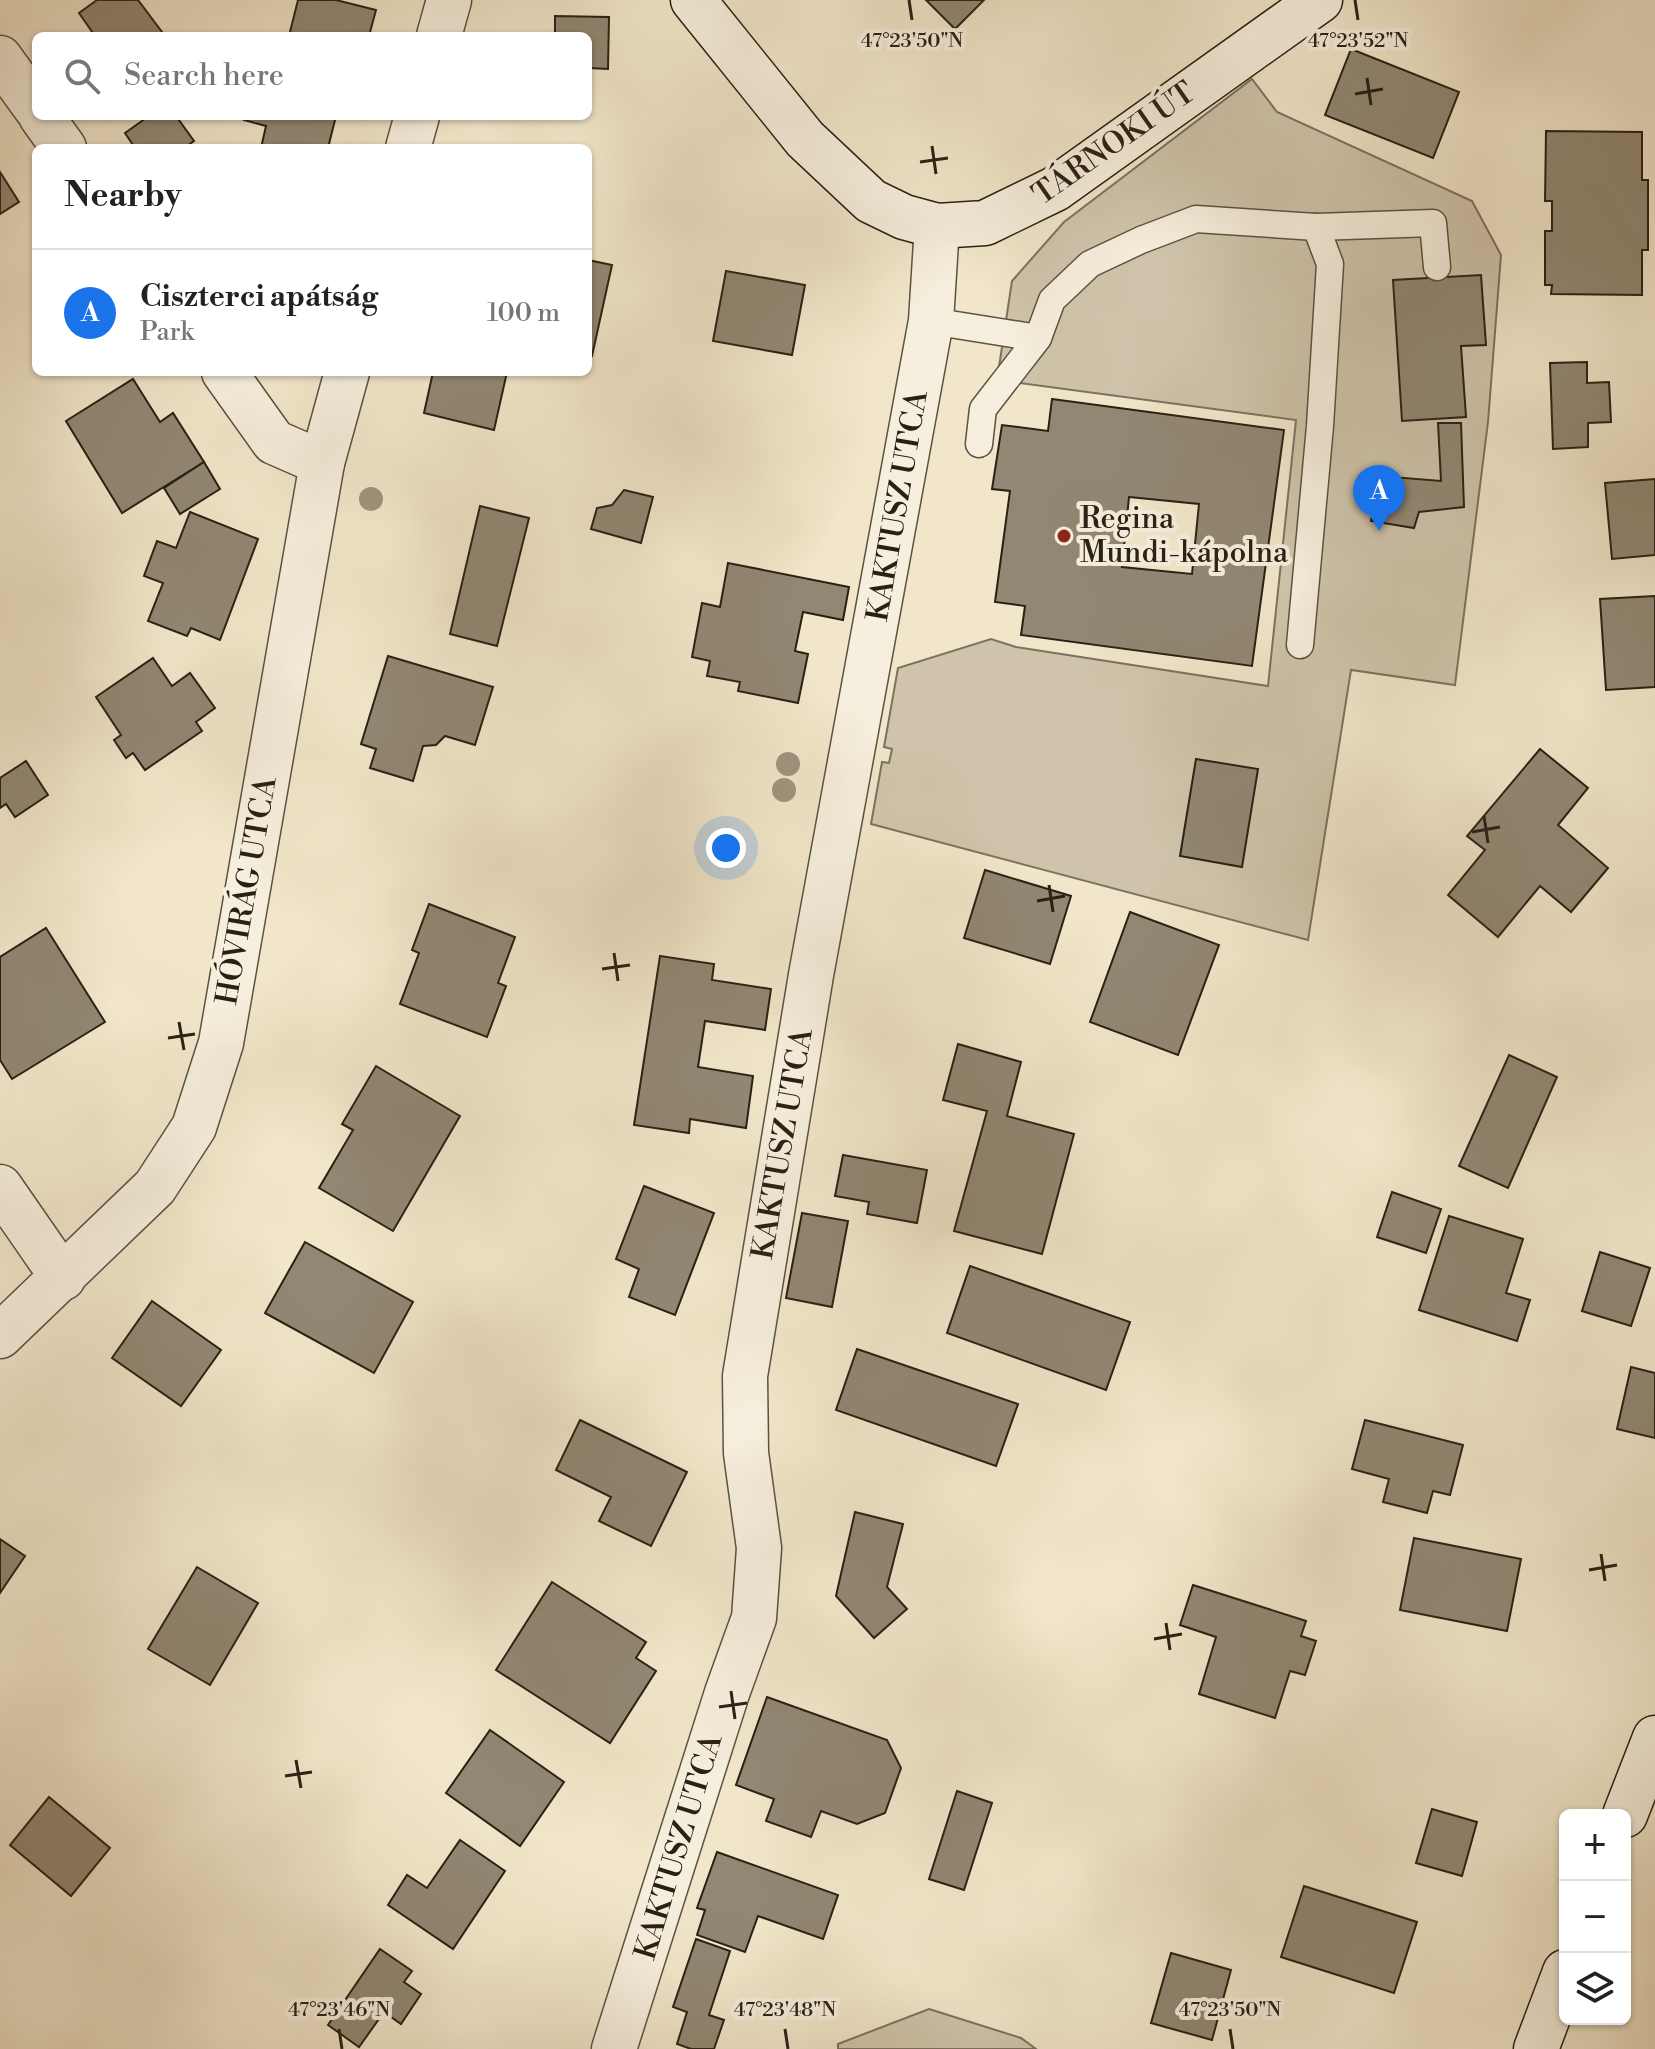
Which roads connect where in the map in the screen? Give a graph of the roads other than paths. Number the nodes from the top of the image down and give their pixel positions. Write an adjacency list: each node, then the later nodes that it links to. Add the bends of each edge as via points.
1 (449, 0): 4 (street)
2 (693, 0): 11 (street, TÁRNOKI ÚT, via 805,139 871,201)
3 (1320, 0): 11 (street, TÁRNOKI ÚT, via 1055,189 985,223)
4 (440, 32)
5 (0, 58): 6 (street)
6 (32, 102)
7 (44, 120): 9 (street)
8 (416, 120): 10 (street)
9 (61, 144)
10 (409, 144)
11 (937, 226): 14 (street, KAKTUSZ UTCA)
12 (1316, 227): 13 (lane, via 1433,223); 15 (lane, via 1196,219 1141,240 1090,264 1052,300); 20 (lane, via 1330,264)
13 (1437, 267)
14 (931, 321): 15 (lane); 27 (street, KAKTUSZ UTCA, via 811,975 745,1376 746,1453 759,1548 754,1618)
15 (1038, 338): 18 (lane, via 983,409)
16 (227, 376): 19 (street, via 274,442)
17 (346, 376): 19 (street, HÓVIRÁG UTCA)
18 (979, 444)
19 (322, 463): 22 (street, HÓVIRÁG UTCA, via 221,1043 194,1127 155,1187)
20 (1300, 645)
21 (0, 1187): 22 (street)
22 (63, 1278): 23 (street, HÓVIRÁG UTCA)
23 (0, 1336)
24 (1655, 1738): 25 (street)
25 (1627, 1809)
26 (1559, 1988): 28 (street)
27 (614, 2049)
28 (1536, 2049)

